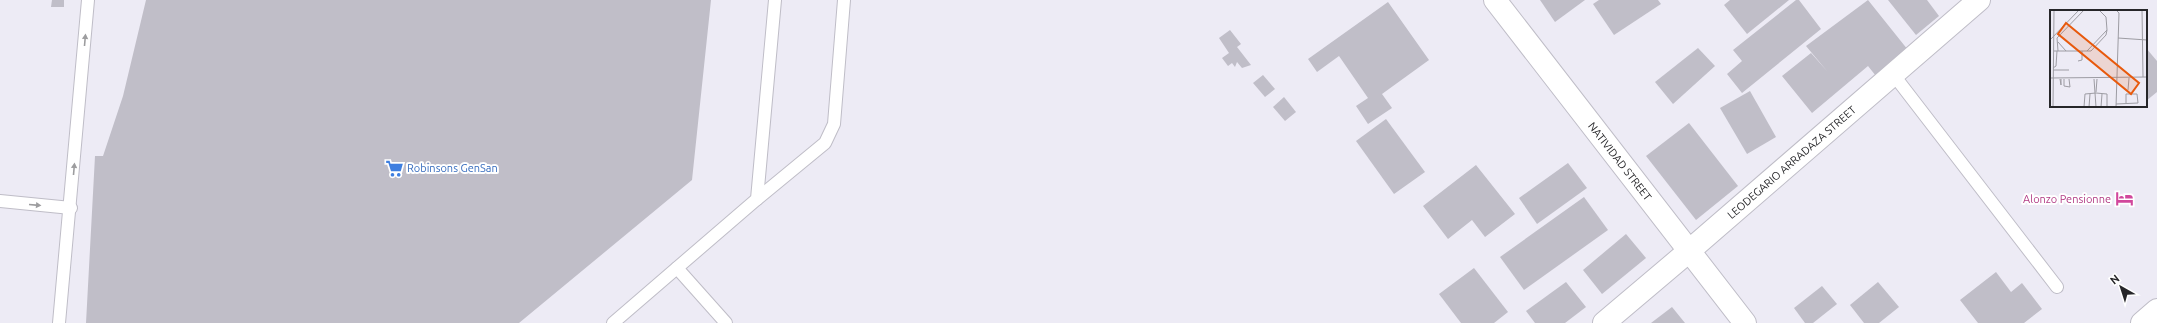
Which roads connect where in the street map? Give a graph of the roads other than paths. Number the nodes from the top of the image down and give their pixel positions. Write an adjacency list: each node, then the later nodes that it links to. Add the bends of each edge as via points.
1 (88, 0): 9 (lane, one-way to 1)
2 (775, 0): 7 (lane)
3 (844, 0): 7 (lane, via 834,124 825,143)
4 (1495, 0): 10 (street, NATIVIDAD STREET)
5 (1979, 0): 6 (street, LEODEGARIO ARRADAZA STREET)
6 (1893, 74): 10 (street, LEODEGARIO ARRADAZA STREET); 12 (lane)
7 (757, 199): 11 (lane)
8 (0, 201): 9 (lane, one-way to 9)
9 (71, 208): 14 (lane)
10 (1690, 251): 17 (street, LEODEGARIO ARRADAZA STREET); 18 (street, NATIVIDAD STREET)
11 (677, 268): 15 (lane); 16 (lane)
12 (2057, 287)
13 (2157, 310): 19 (street)
14 (59, 323)
15 (613, 323)
16 (726, 323)
17 (1604, 323)
18 (1745, 323)
19 (2142, 323)

